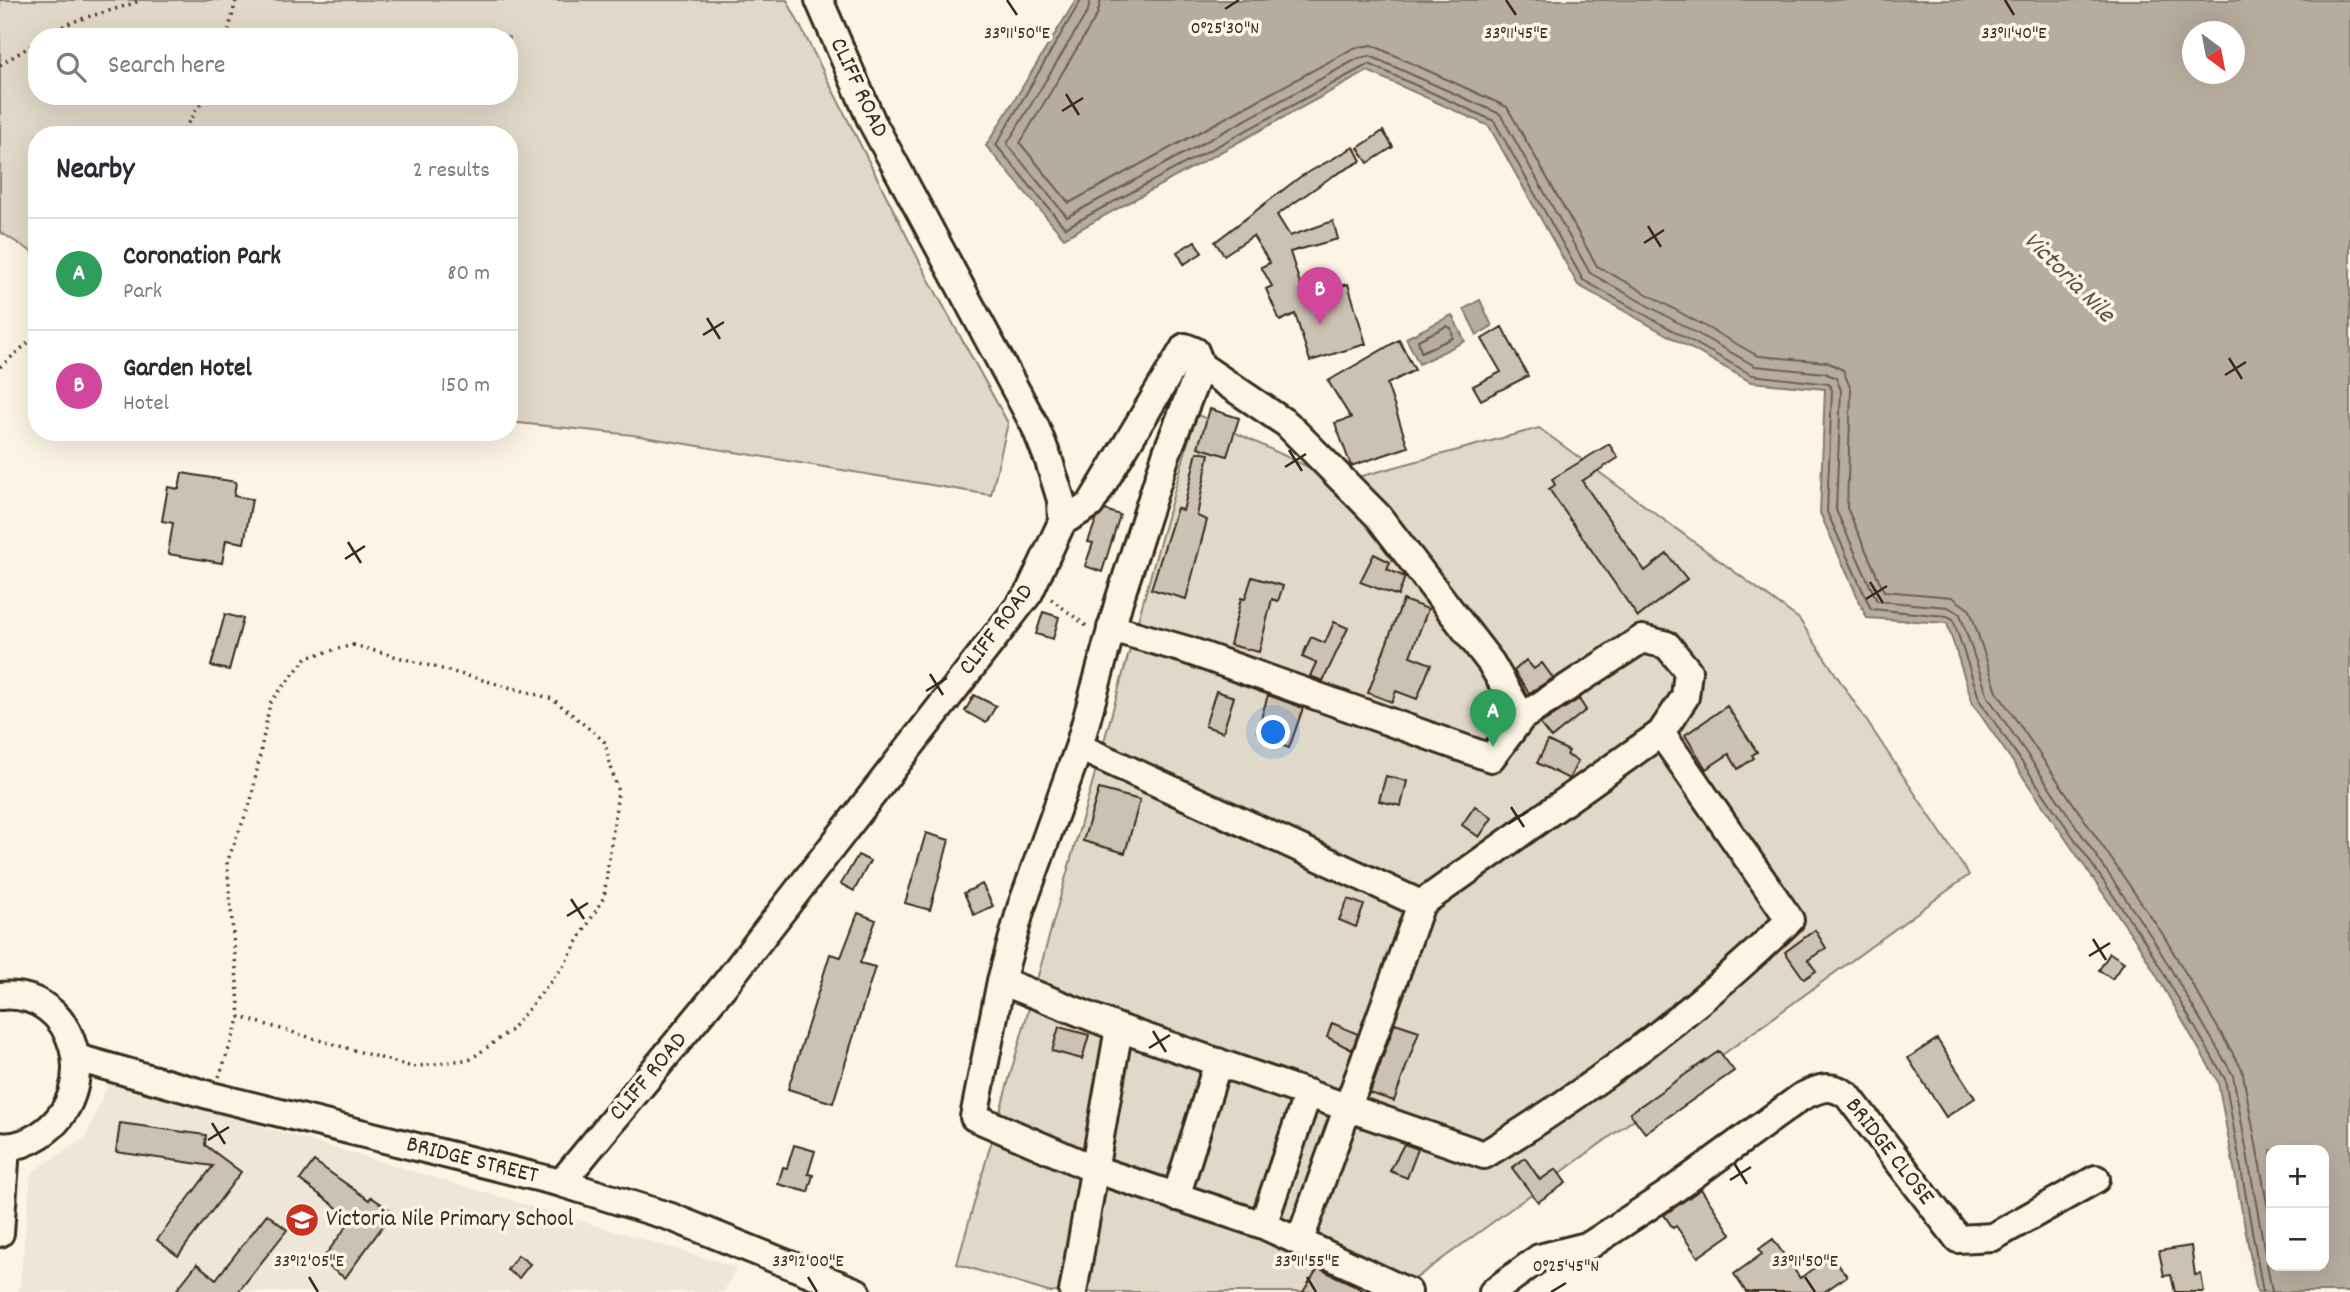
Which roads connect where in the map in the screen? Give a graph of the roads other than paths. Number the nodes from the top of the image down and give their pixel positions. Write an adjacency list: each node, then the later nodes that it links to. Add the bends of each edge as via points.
1 (819, 0): 3 (street, CLIFF ROAD, via 872,122 1035,426 1059,492)
2 (1201, 366): 3 (street, via 1195,351 1185,347 1090,505); 4 (street, via 1167,452); 5 (street, via 1287,424 1378,516 1491,663)
3 (1062, 522): 19 (street, CLIFF ROAD, via 1033,585 726,983)
4 (1110, 635): 5 (street, via 1187,650 1491,758); 7 (street)
5 (1522, 717): 6 (street, via 1642,639 1667,645 1688,671 1685,697)
6 (1661, 733): 8 (street); 15 (street, via 1790,920 1740,969 1549,1117 1484,1155)
7 (1079, 747): 8 (street); 9 (street, via 1021,908)
8 (1421, 904): 15 (street)
9 (1001, 981): 11 (street); 17 (street, via 974,1117)
10 (0, 996): 12 (street, via 34,1002 55,1015)
11 (1119, 1028): 13 (street); 17 (street)
12 (77, 1058): 16 (street, via 77,1083 69,1106 53,1126 31,1141); 19 (street, BRIDGE STREET)
13 (1217, 1062): 14 (street); 20 (street)
14 (1308, 1093): 15 (street); 21 (street)
15 (1347, 1107): 23 (street)
16 (3, 1146): 22 (street)
17 (1094, 1169): 20 (street); 25 (street)
18 (2095, 1179): 27 (street, BRIDGE CLOSE, via 1993,1237 1958,1239 1848,1096 1833,1087 1822,1088 1801,1097 1590,1245 1539,1258)
19 (561, 1184): 24 (street, BRIDGE STREET, via 671,1217)
20 (1176, 1197): 21 (street)
21 (1263, 1225): 23 (street)
22 (0, 1233)
23 (1300, 1240): 26 (street)
24 (857, 1292)
25 (1073, 1292)
26 (1408, 1292)
27 (1493, 1292)

